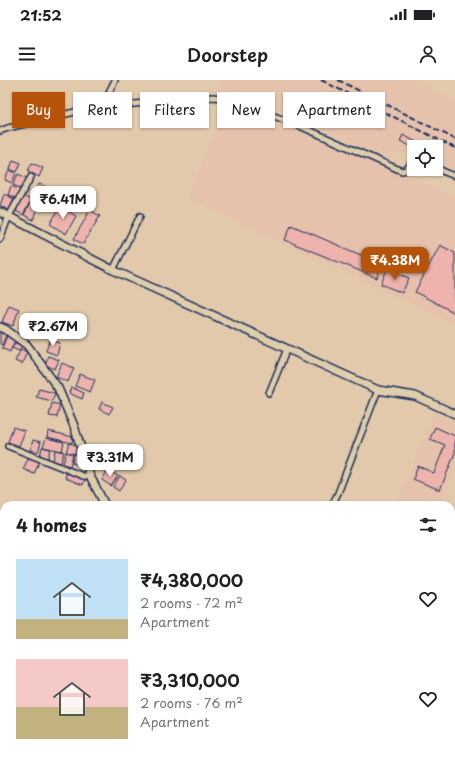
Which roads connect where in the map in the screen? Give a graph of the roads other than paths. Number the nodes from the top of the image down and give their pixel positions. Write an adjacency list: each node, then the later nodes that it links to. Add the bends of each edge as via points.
1 (115, 80): 2 (street)
2 (109, 92)
3 (132, 105): 6 (street, via 183,99 223,98 282,119 402,171)
4 (73, 112): 5 (street)
5 (0, 131)
6 (407, 169)
7 (443, 171): 8 (street)
8 (455, 176)
9 (31, 177): 11 (street)
10 (0, 212): 11 (street)
11 (9, 216): 13 (street); 14 (street)
12 (140, 216): 14 (street)
13 (0, 239)
14 (113, 270): 16 (street)
15 (0, 327): 21 (street, via 27,345 58,388)
16 (287, 349): 17 (street); 18 (street)
17 (378, 390): 19 (street, via 415,396); 23 (street)
18 (269, 394)
19 (455, 414)
20 (8, 446): 21 (street)
21 (91, 478): 22 (street)
22 (103, 501)
23 (334, 501)

